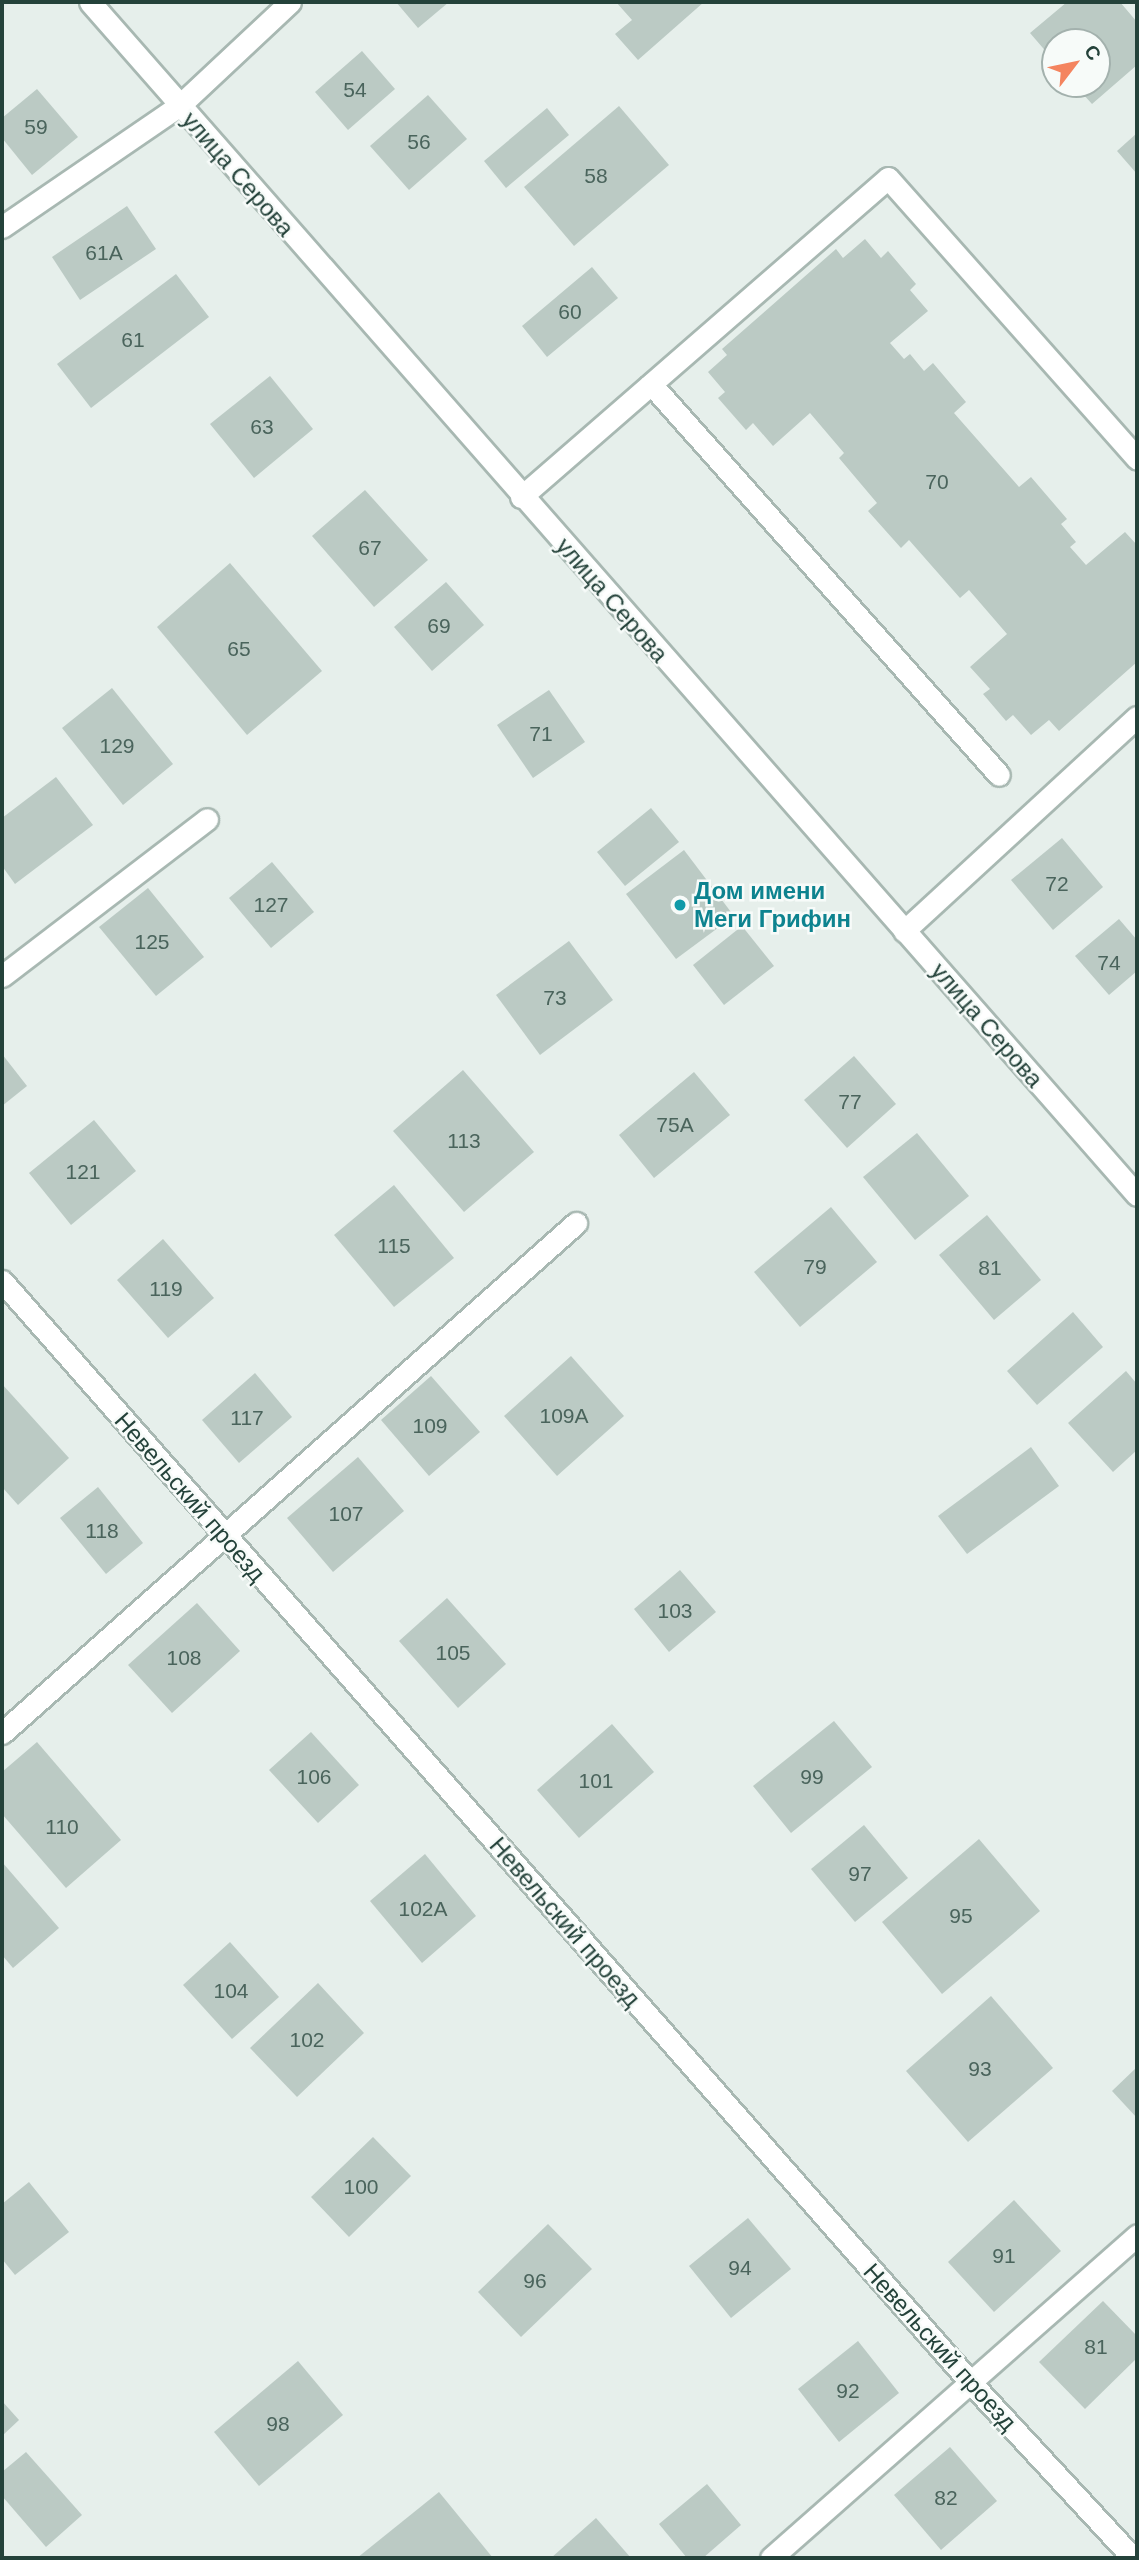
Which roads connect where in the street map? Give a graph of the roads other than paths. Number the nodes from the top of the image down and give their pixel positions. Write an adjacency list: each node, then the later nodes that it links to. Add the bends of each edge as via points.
1 (90, 2): 3 (street, улица Серова)
2 (290, 2): 3 (street)
3 (179, 106): 4 (street); 7 (street, улица Серова)
4 (2, 227)
5 (651, 384): 6 (street, via 888,178); 7 (street); 9 (street)
6 (1137, 457)
7 (521, 497): 11 (street, улица Серова)
8 (1137, 717): 11 (street)
9 (999, 775)
10 (207, 819): 12 (street)
11 (904, 931): 13 (street, улица Серова)
12 (2, 976)
13 (1137, 1195)
14 (576, 1223): 16 (street)
15 (2, 1281): 16 (street, Невельский проезд)
16 (223, 1534): 17 (street); 19 (street, Невельский проезд)
17 (2, 1733)
18 (1137, 2235): 19 (street)
19 (971, 2383): 20 (street); 21 (street, Невельский проезд)
20 (771, 2558)
21 (1133, 2558)

